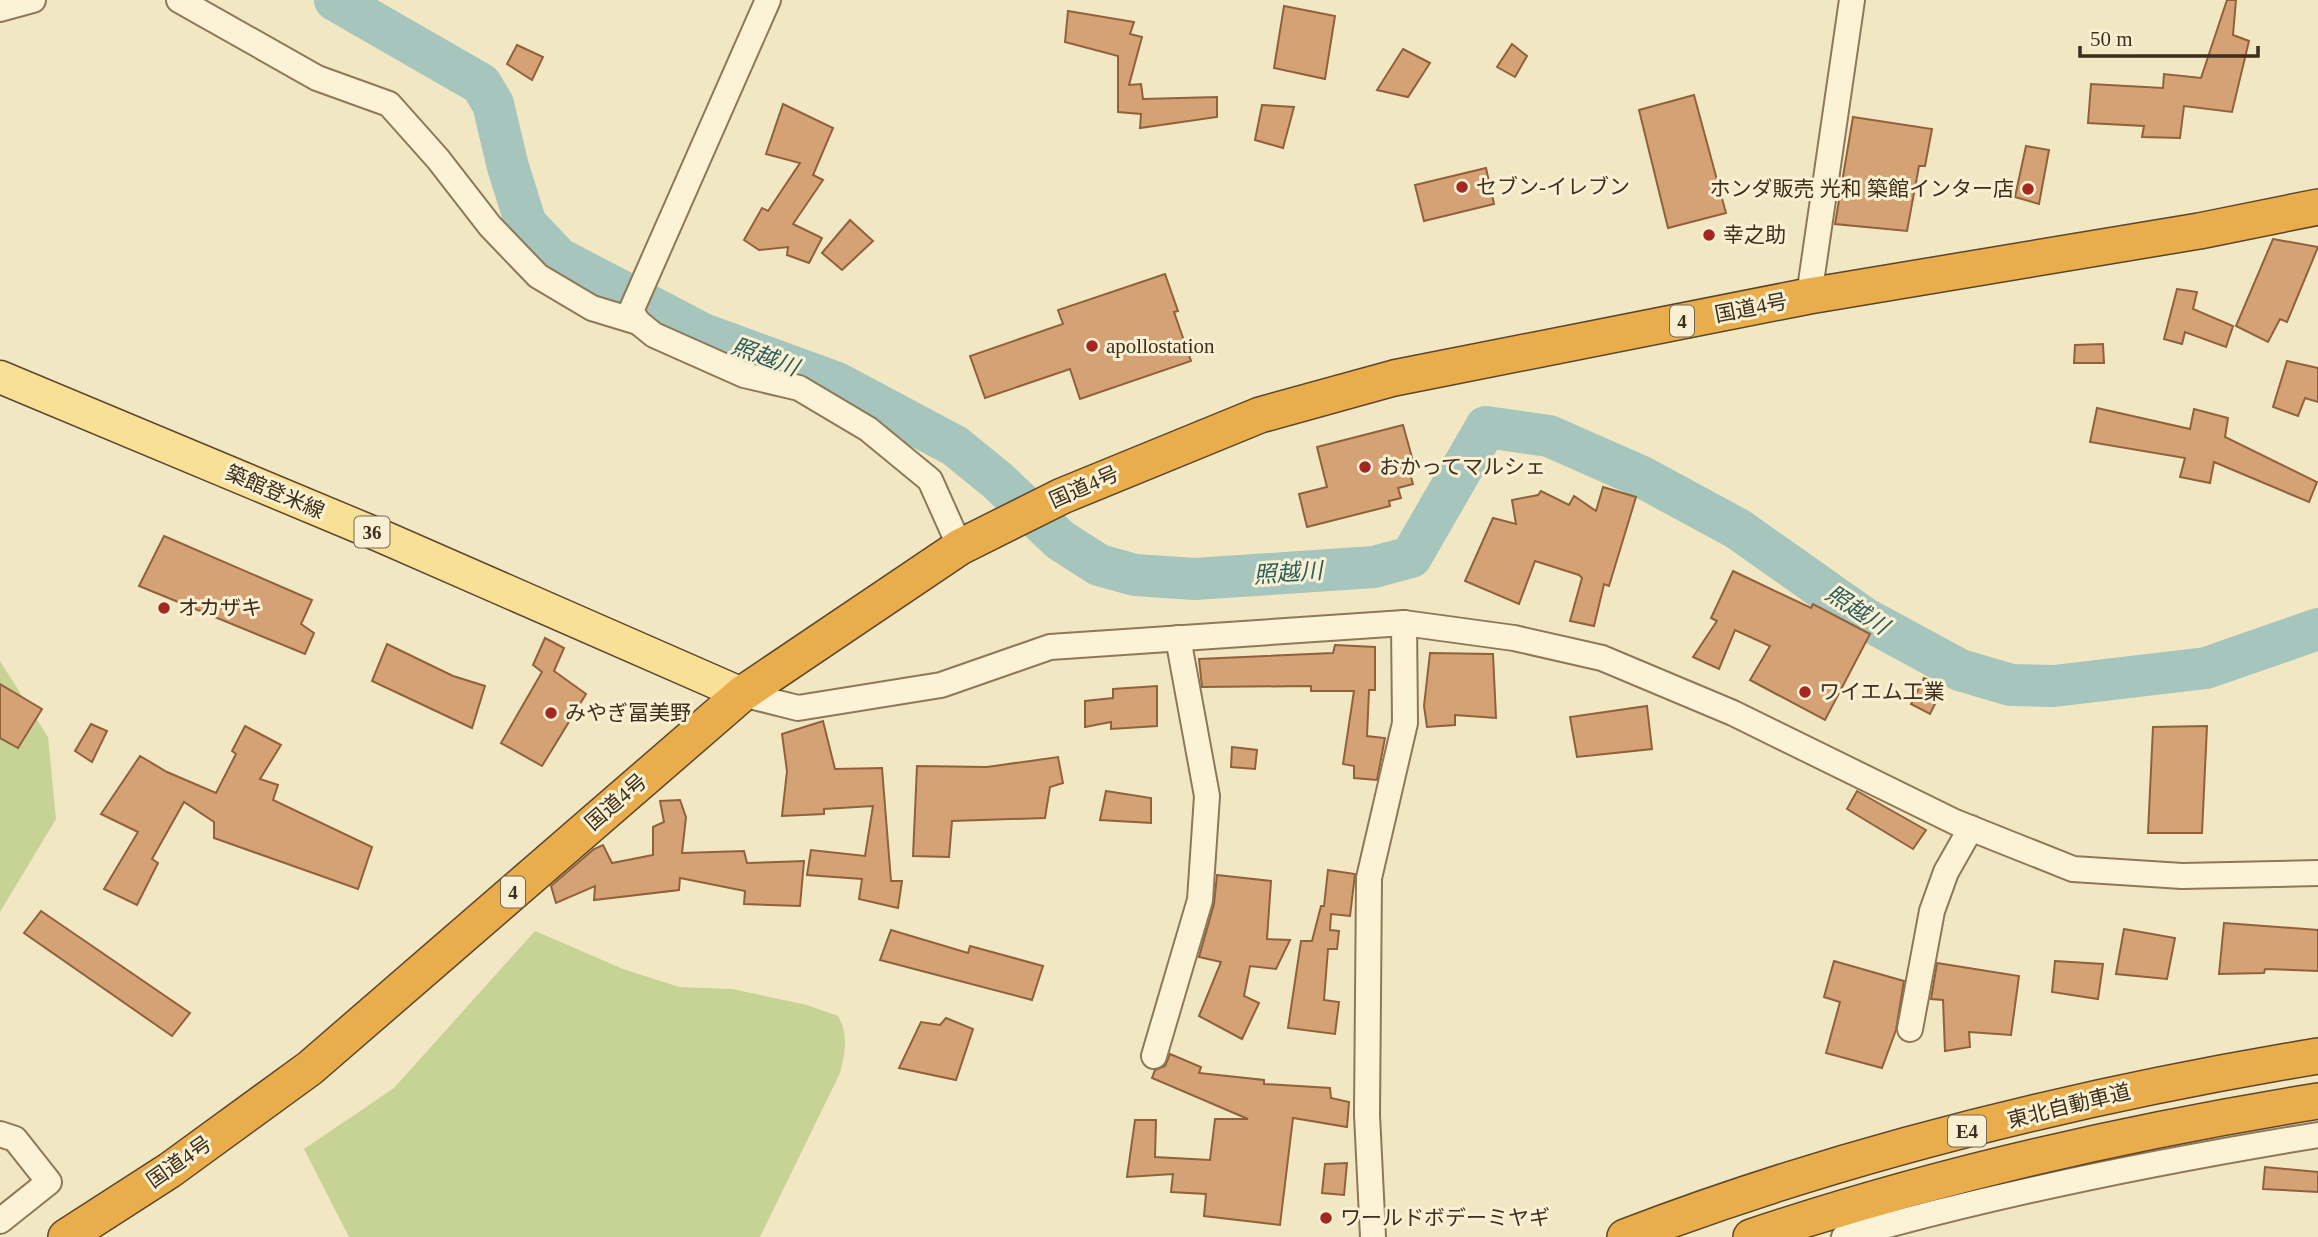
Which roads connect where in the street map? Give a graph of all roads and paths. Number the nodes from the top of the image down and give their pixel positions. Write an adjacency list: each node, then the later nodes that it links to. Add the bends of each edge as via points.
1 (33, 0): 5 (street)
2 (179, 0): 8 (street, via 317,78 389,104 537,276 592,308)
3 (768, 0): 8 (street, via 643,277)
4 (1852, 0): 7 (street)
5 (0, 9)
6 (2318, 206): 7 (highway, 国道4号 / 4, via 2199,231)
7 (1809, 296): 10 (highway, 国道4号 / 4, via 1394,378 1260,415 1062,496)
8 (634, 317): 10 (street, via 654,335 744,375 799,388 868,429 930,480)
9 (0, 377): 13 (main road, 築館登米線 / 36)
10 (967, 543): 13 (highway, 国道4号 / 4)
11 (1404, 623): 12 (street); 14 (street, via 1514,638 1602,659 1733,713); 24 (street, via 1405,723 1369,878 1367,1115)
12 (1178, 638): 13 (street, via 1050,647 941,685 798,708); 17 (street, via 1207,796 1200,900)
13 (742, 694): 23 (highway, 国道4号 / 4, via 310,1068 170,1170)
14 (1971, 828): 15 (street, via 2073,869 2182,876); 16 (street, via 1946,872 1932,911)
15 (2318, 873)
16 (1910, 1029)
17 (1154, 1056)
18 (2318, 1056): 25 (highway, 東北自動車道 / E4, via 2131,1090 1946,1136)
19 (2318, 1101): 26 (highway, 東北自動車道 / E4, via 2136,1134 1948,1176)
20 (0, 1134): 22 (street, via 15,1139 49,1182)
21 (2318, 1135): 27 (street, via 1948,1209)
22 (0, 1221)
23 (66, 1237)
24 (1373, 1237)
25 (1625, 1237)
26 (1751, 1237)
27 (1844, 1237)

